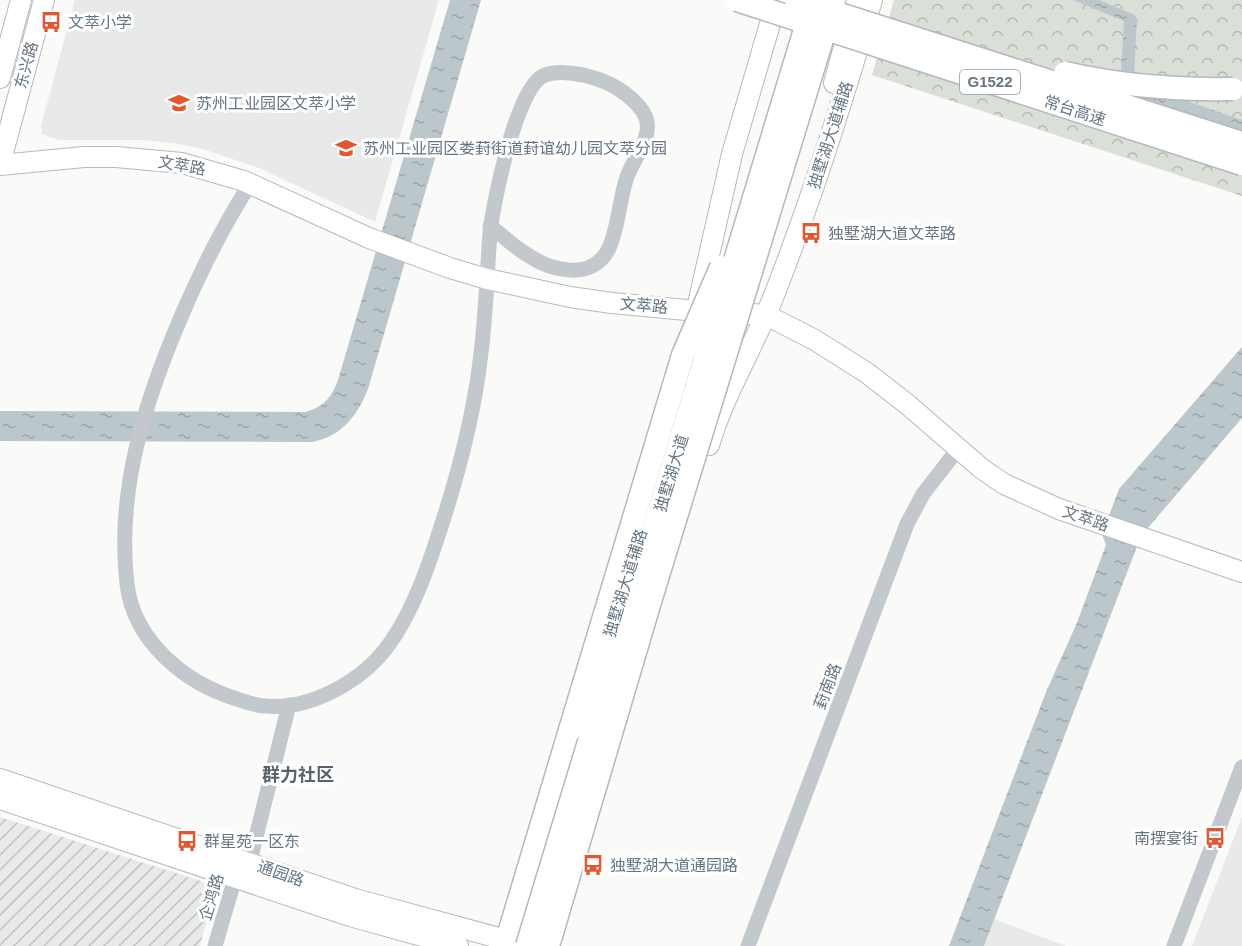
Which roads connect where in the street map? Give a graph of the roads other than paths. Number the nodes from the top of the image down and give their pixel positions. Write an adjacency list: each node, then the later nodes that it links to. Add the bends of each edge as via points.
1 (21, 0): 14 (main road, 东兴路)
2 (44, 0): 18 (main road, 东兴路)
3 (737, 0): 19 (highway, 常台高速 / G1522, bridge)
4 (790, 0): 12 (main road, 独墅湖大道辅路)
5 (796, 0): 16 (highway, 常台高速 / G1522, bridge)
6 (814, 0): 22 (highway, 独墅湖大道, bridge)
7 (823, 0): 15 (highway, bridge, via 1021,63 1107,82 1182,90)
8 (834, 0): 27 (highway, 独墅湖大道, bridge)
9 (845, 0): 27 (highway, bridge, via 774,233)
10 (857, 0): 13 (main road, 独墅湖大道辅路, bridge)
11 (872, 0): 13 (main road, 独墅湖大道辅路, bridge)
12 (778, 12): 25 (main road, 独墅湖大道辅路, via 732,154)
13 (851, 48): 26 (main road, 独墅湖大道辅路, via 795,222 785,268)
14 (0, 78)
15 (1242, 88)
16 (1242, 143)
17 (37, 160): 18 (main road, 文萃路); 20 (main road); 21 (main road, 文萃路, via 116,157 182,163)
18 (0, 164)
19 (1242, 164)
20 (0, 177)
21 (250, 184): 24 (main road, 文萃路, via 369,238); 31 (street, via 205,264 172,337 148,406 135,446 126,508 125,556 129,596 139,621 165,658 196,682 228,696 260,706)
22 (758, 188): 32 (highway, bridge, via 683,356); 40 (highway, 独墅湖大道, bridge)
23 (490, 226): 23 (street, via 524,253 552,266 582,271 598,262 610,244 627,177 644,140 647,124 642,111 619,90 598,79 560,74 538,79 525,100 507,150); 24 (street)
24 (488, 279): 25 (main road, 文萃路, via 570,297); 31 (street, via 481,355 465,439 436,543 406,616 390,643 359,676 320,696)
25 (697, 311): 26 (main road, 文萃路); 28 (main road, via 724,349 729,369); 32 (main road, 独墅湖大道辅路, via 678,404)
26 (766, 315): 28 (main road, 独墅湖大道辅路); 29 (main road, 文萃路, via 867,373)
27 (728, 350): 43 (highway, 独墅湖大道, bridge)
28 (728, 392): 44 (main road, 独墅湖大道辅路)
29 (958, 449): 30 (main road, 文萃路, via 987,473 1059,509); 45 (street, 葑南路, via 920,499 907,525)
30 (1242, 572)
31 (289, 705): 38 (street, 企鸿路)
32 (573, 737): 33 (highway); 36 (main road, 独墅湖大道辅路); 40 (main road, via 585,774)
33 (559, 767): 36 (highway); 40 (highway)
34 (1242, 767): 46 (street)
35 (0, 779): 38 (main road, 通园路)
36 (562, 794): 40 (main road, 独墅湖大道辅路)
37 (0, 799): 39 (main road, 通园路)
38 (246, 861): 39 (street, 企鸿路); 40 (main road, 通园路, via 355,899)
39 (240, 880): 41 (street, 企鸿路); 42 (main road, 通园路)
40 (520, 945)
41 (215, 946)
42 (458, 946)
43 (548, 946)
44 (557, 946)
45 (748, 946)
46 (1174, 946)

